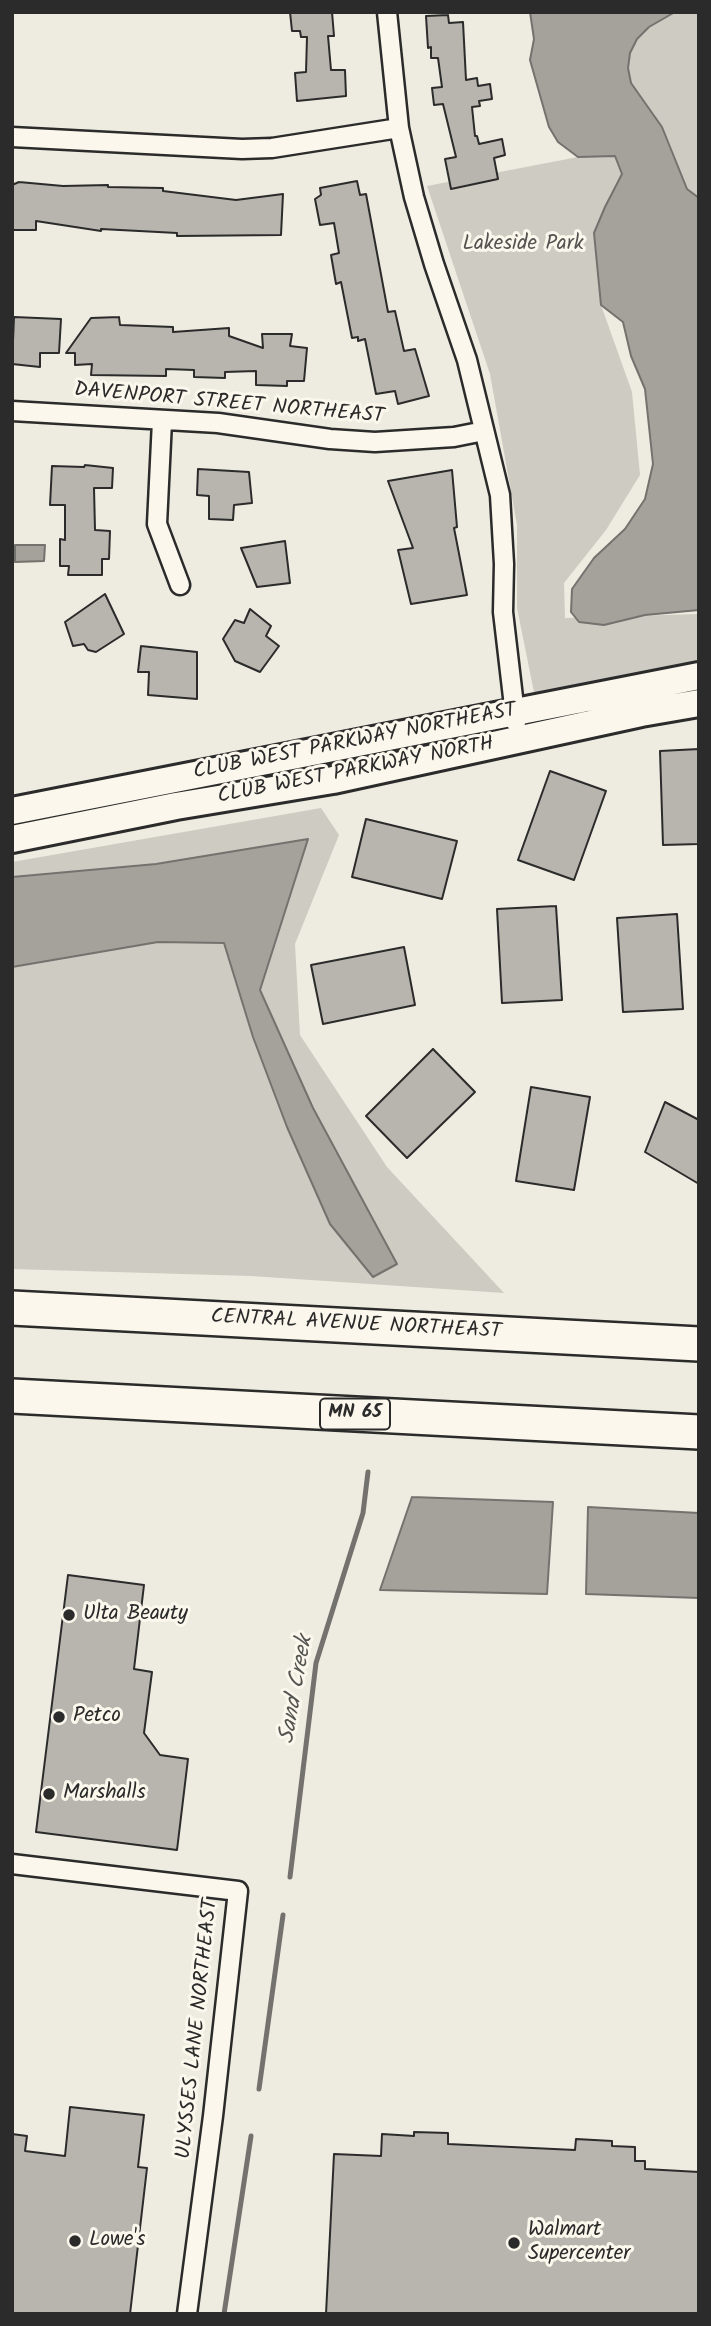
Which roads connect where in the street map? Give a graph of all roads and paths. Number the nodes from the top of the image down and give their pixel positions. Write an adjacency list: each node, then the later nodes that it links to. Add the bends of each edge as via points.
1 (387, 12): 2 (street)
2 (399, 128): 3 (street, via 242,149); 6 (street, via 414,197 467,360)
3 (12, 137)
4 (12, 411): 5 (street, DAVENPORT STREET NORTHEAST)
5 (162, 421): 6 (street, DAVENPORT STREET NORTHEAST, via 218,423 375,442); 7 (street, via 157,524)
6 (484, 431): 10 (street, via 499,495 503,612)
7 (180, 586)
8 (699, 676): 10 (street, CLUB WEST PARKWAY NORTHEAST)
9 (699, 703): 11 (street, CLUB WEST PARKWAY NORTH)
10 (514, 711): 11 (street); 12 (street, CLUB WEST PARKWAY NORTHEAST)
11 (518, 741): 13 (street, CLUB WEST PARKWAY NORTH)
12 (12, 811)
13 (12, 838)
14 (12, 1308): 15 (highway, CENTRAL AVENUE NORTHEAST)
15 (699, 1344)
16 (12, 1396): 17 (highway, MN 65)
17 (699, 1432)
18 (12, 1864): 19 (street, ULYSSES LANE NORTHEAST, via 238,1891)
19 (187, 2314)

